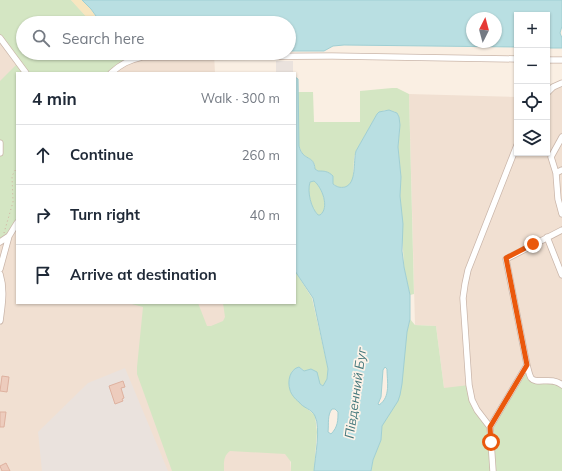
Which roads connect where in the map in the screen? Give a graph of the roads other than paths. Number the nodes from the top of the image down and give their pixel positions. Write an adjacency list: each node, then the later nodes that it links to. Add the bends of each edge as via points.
1 (0, 38): 5 (street)
2 (296, 56): 3 (street)
3 (514, 59)
4 (16, 60): 9 (street)
5 (16, 60)
6 (128, 60): 10 (street)
7 (550, 60): 8 (street)
8 (562, 60)
9 (25, 72)
10 (112, 72)
11 (562, 83): 12 (street)
12 (550, 90)
13 (562, 137): 18 (street, via 551,157)
14 (0, 143): 15 (street)
15 (0, 153)
16 (514, 153): 32 (street, via 468,270 463,298 472,400)
17 (562, 170): 18 (street)
18 (556, 173): 19 (street)
19 (562, 214)
20 (16, 225): 22 (street)
21 (562, 230): 23 (street)
22 (9, 236): 24 (street); 25 (street)
23 (547, 237): 28 (street); 30 (street, via 506,258)
24 (1, 242)
25 (2, 251): 26 (street)
26 (0, 269)
27 (0, 274): 29 (street, via 3,296)
28 (562, 275)
29 (0, 321)
30 (527, 365): 31 (street, via 532,380 552,380); 32 (street)
31 (562, 385)
32 (490, 427): 33 (street)
33 (493, 471)

